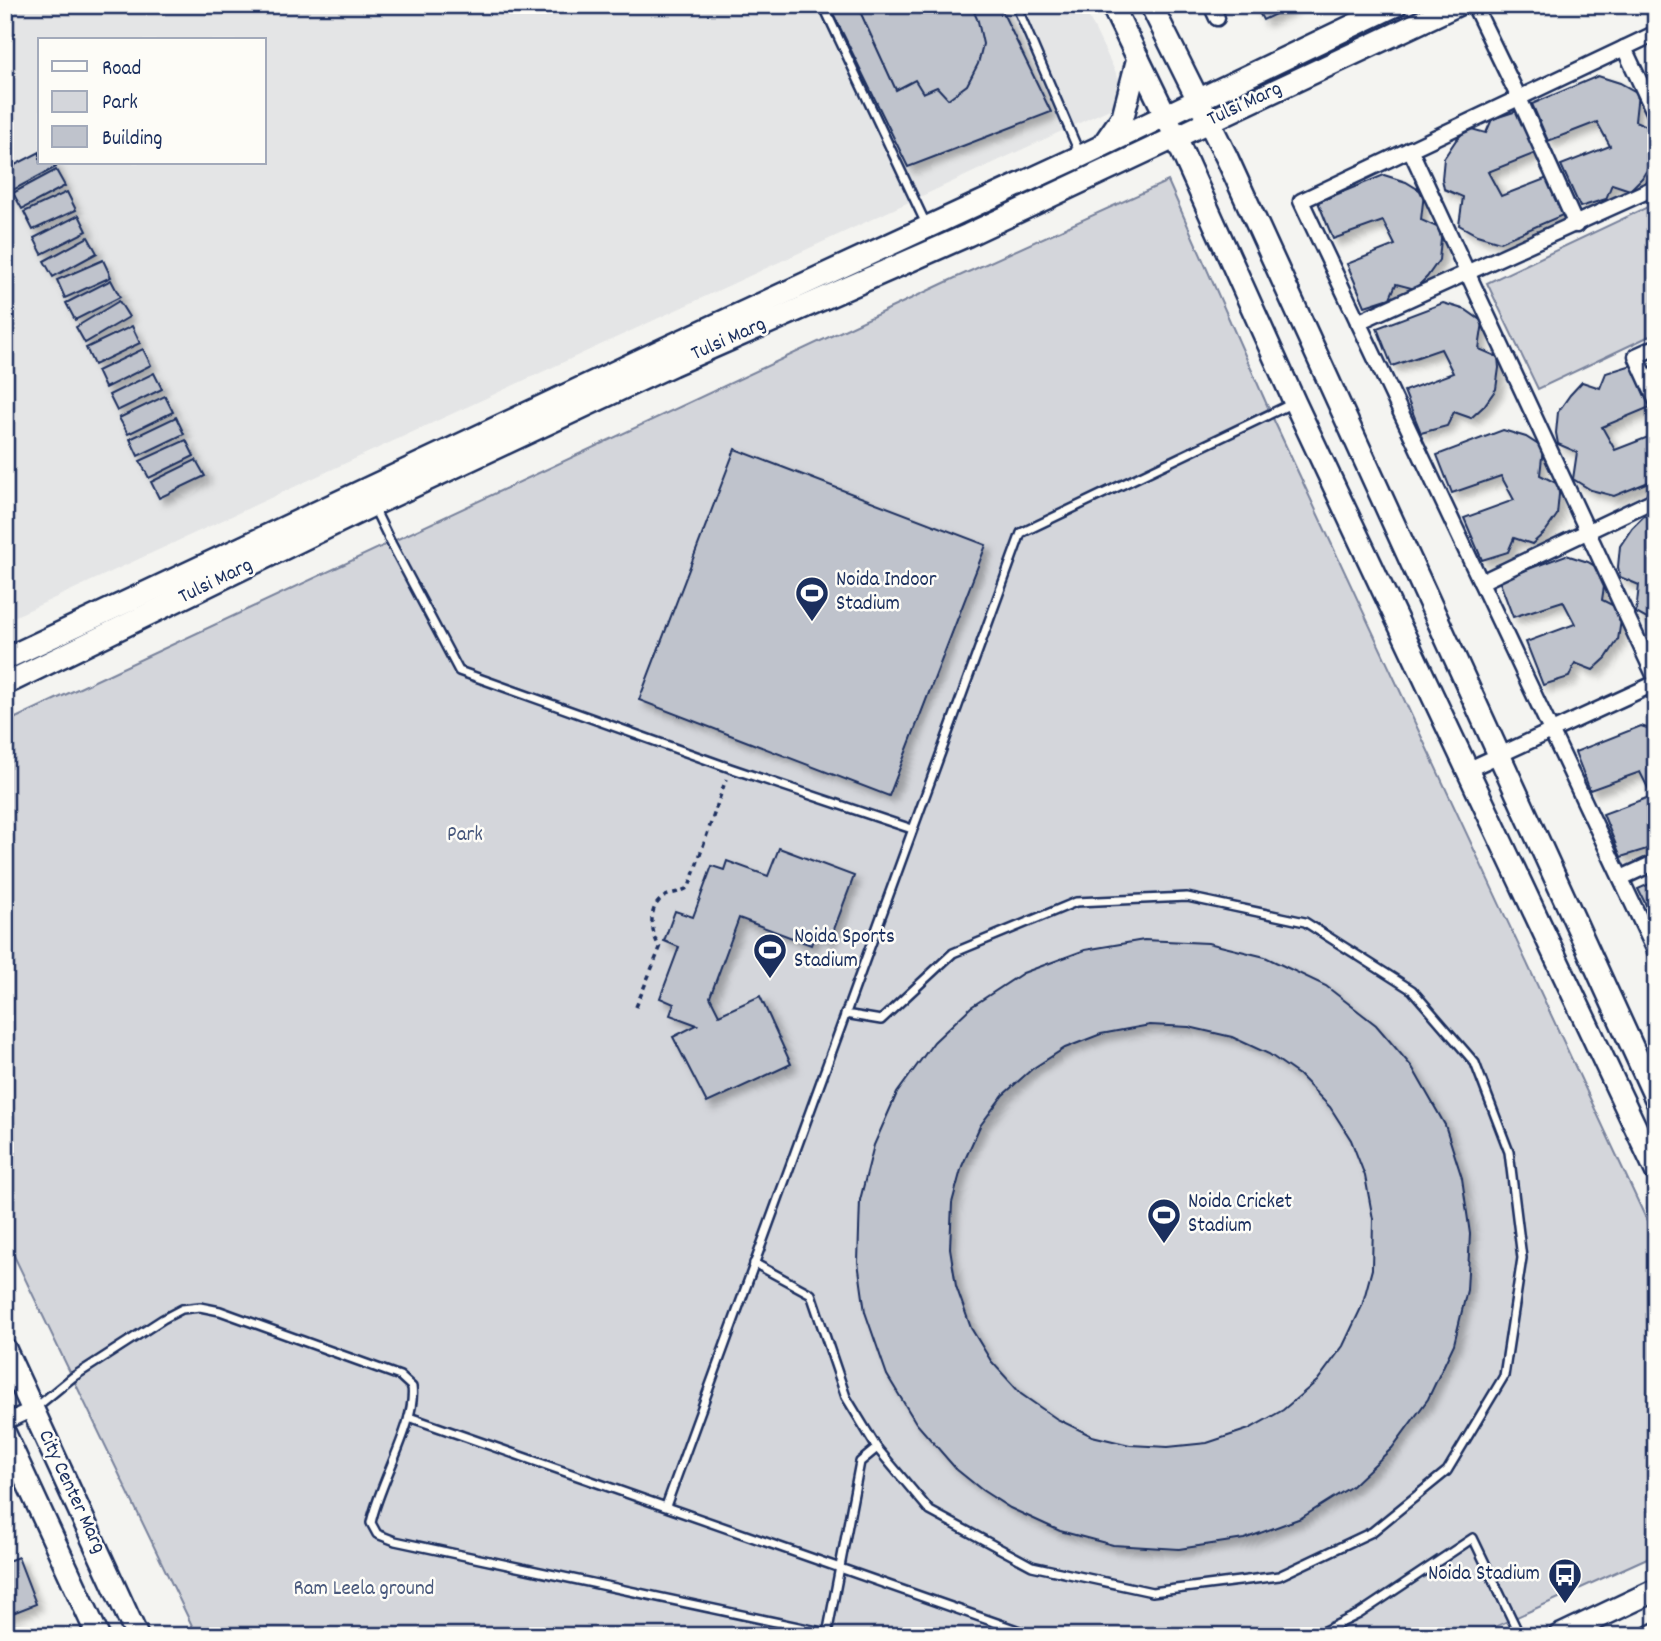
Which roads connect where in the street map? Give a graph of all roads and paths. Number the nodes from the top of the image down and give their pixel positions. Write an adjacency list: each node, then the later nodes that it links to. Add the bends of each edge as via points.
1 (823, 5): 22 (lane)
2 (1016, 5): 19 (lane)
3 (1112, 5): 10 (street)
4 (1151, 5): 12 (street)
5 (1395, 5): 12 (street, Tulsi Marg)
6 (1457, 5): 15 (street, Tulsi Marg)
7 (1474, 5): 11 (street)
8 (1656, 33): 9 (street)
9 (1624, 48): 11 (street); 14 (street)
10 (1138, 58): 13 (street); 17 (street, via 1123,116)
11 (1519, 98): 18 (street); 21 (street)
12 (1197, 101): 13 (street, Tulsi Marg); 15 (street)
13 (1166, 116): 16 (street); 17 (street, Tulsi Marg)
14 (1656, 116)
15 (1208, 122): 16 (street, Tulsi Marg); 36 (street)
16 (1175, 138): 27 (street); 28 (street, Tulsi Marg, via 968,235)
17 (1102, 146): 19 (street, Tulsi Marg)
18 (1410, 149): 23 (street); 24 (street, via 1301,201)
19 (1081, 156): 22 (street, Tulsi Marg)
20 (1656, 187): 21 (street)
21 (1576, 225): 23 (street)
22 (927, 228): 28 (street, Tulsi Marg)
23 (1467, 272): 24 (street); 30 (street)
24 (1358, 322): 31 (street)
25 (1656, 347): 26 (street, via 1636,356)
26 (1656, 400)
27 (1295, 403): 38 (street); 39 (lane, via 1021,533)
28 (370, 497): 32 (street, Tulsi Marg); 34 (street, Tulsi Marg); 37 (lane, via 459,670)
29 (1656, 499): 30 (street)
30 (1587, 532): 31 (street); 33 (street)
31 (1481, 582): 35 (street)
32 (5, 659)
33 (1656, 681): 35 (street)
34 (5, 684)
35 (1552, 731): 36 (street); 41 (street)
36 (1499, 755): 38 (street); 45 (street)
37 (730, 768): 39 (lane); 43 (path, via 689,887 667,895 654,908 650,925 660,948)
38 (1469, 769): 46 (street)
39 (912, 829): 44 (lane)
40 (1656, 862): 41 (street)
41 (1621, 878): 42 (street)
42 (1656, 953)
43 (636, 1007)
44 (845, 1014): 47 (lane); 53 (lane, via 881,1020 953,953 1076,902 1187,897 1305,922 1412,990 1475,1062 1509,1152 1522,1258 1504,1376 1447,1472 1372,1532 1279,1576 1152,1592 1032,1566 930,1511)
45 (1656, 1099)
46 (1656, 1171)
47 (754, 1263): 53 (lane, via 811,1294 846,1397); 54 (lane)
48 (5, 1349): 49 (street, City Center Marg)
49 (33, 1409): 50 (lane, via 73,1377 163,1319 182,1309 200,1307 400,1376 412,1387); 51 (street); 59 (street, City Center Marg)
50 (409, 1417): 54 (lane); 57 (lane, via 374,1506 371,1523 377,1534)
51 (5, 1422)
52 (5, 1434): 58 (street, City Center Marg)
53 (877, 1448): 55 (lane, via 860,1462)
54 (666, 1506): 55 (lane)
55 (840, 1567): 57 (lane); 60 (lane)
56 (1656, 1590): 63 (street)
57 (827, 1635)
58 (98, 1636)
59 (137, 1636)
60 (1034, 1636)
61 (1314, 1636): 62 (lane, via 1359,1614 1473,1538)
62 (1520, 1636)
63 (1559, 1636)

